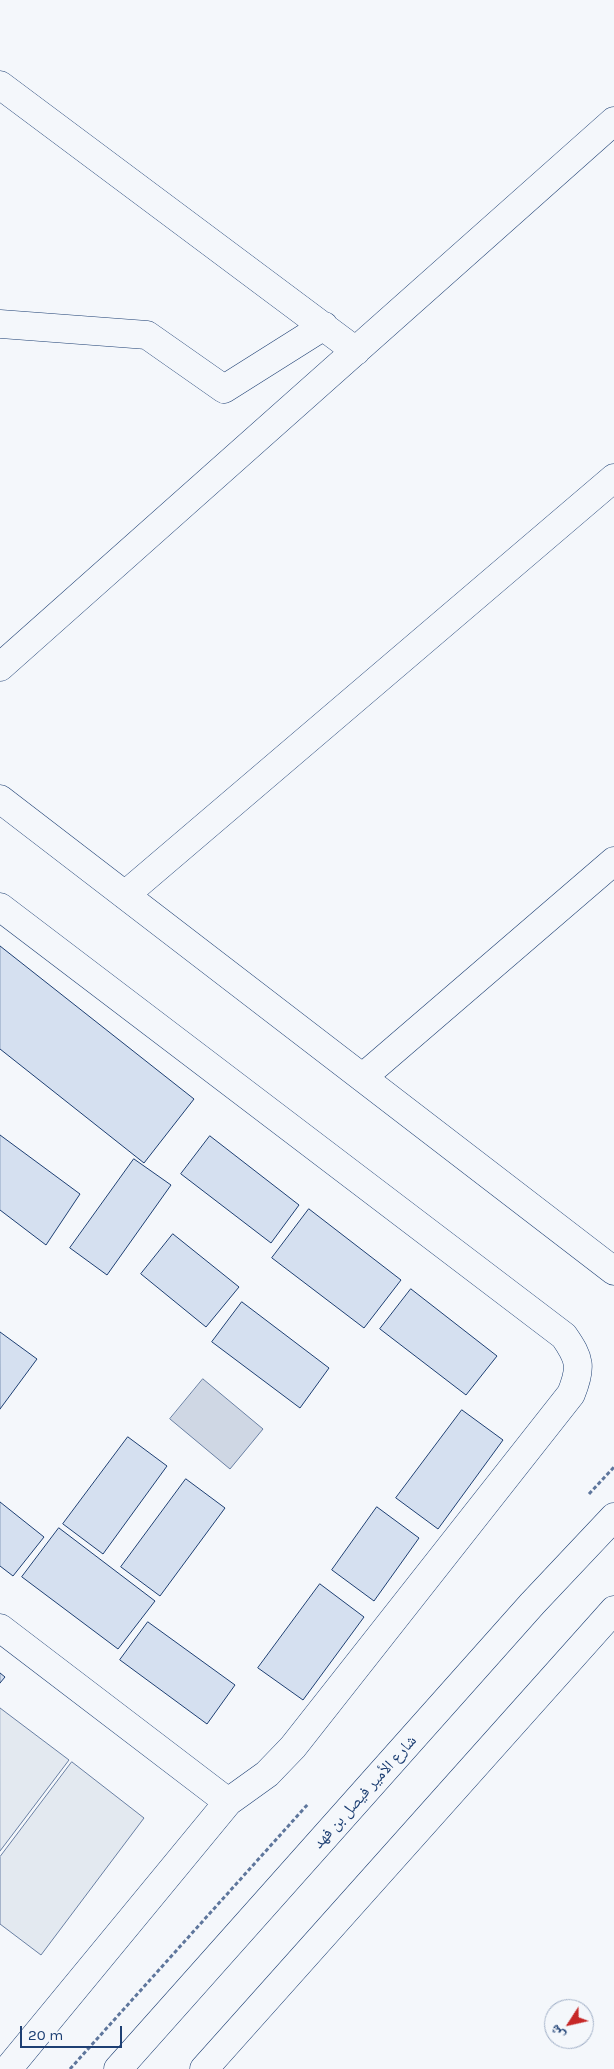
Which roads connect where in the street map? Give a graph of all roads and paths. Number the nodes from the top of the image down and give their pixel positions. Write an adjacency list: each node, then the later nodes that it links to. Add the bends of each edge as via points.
1 (0, 84): 4 (street)
2 (614, 121): 5 (street)
3 (0, 324): 4 (street, via 147,335 224,389)
4 (324, 326): 5 (street)
5 (356, 351): 7 (street)
6 (614, 478): 10 (street)
7 (0, 668)
8 (0, 800): 10 (street)
9 (614, 861): 12 (street)
10 (125, 895): 12 (street)
11 (0, 908): 17 (street, via 564,1336 577,1355 578,1375 571,1394 294,1747 267,1774)
12 (363, 1077): 13 (street)
13 (614, 1271)
14 (614, 1516): 19 (street, شارع الأمير فيصل بن فهد)
15 (614, 1610): 20 (street)
16 (0, 1628): 17 (street)
17 (228, 1802): 18 (street)
18 (8, 2069)
19 (118, 2069)
20 (204, 2069)

